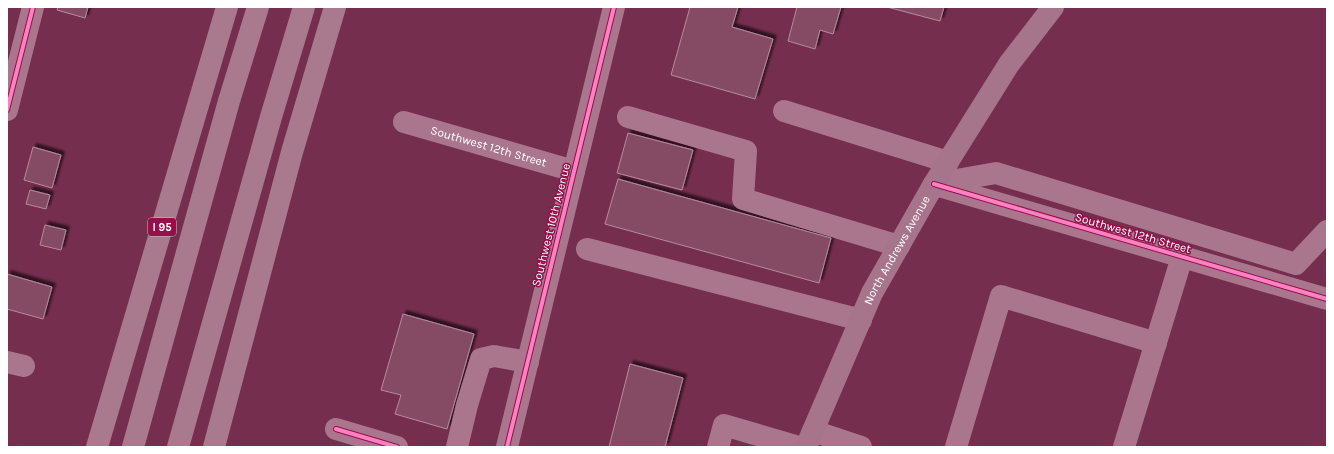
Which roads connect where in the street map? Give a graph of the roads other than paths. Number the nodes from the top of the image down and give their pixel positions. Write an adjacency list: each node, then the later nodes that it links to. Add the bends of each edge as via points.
1 (33, 7): 8 (street)
2 (227, 7): 25 (highway, I 95)
3 (258, 7): 26 (highway, via 227,108)
4 (304, 7): 27 (highway)
5 (335, 7): 28 (highway, via 288,167)
6 (614, 7): 13 (street, Southwest 10th Avenue)
7 (1052, 7): 12 (main road, North Andrews Avenue, via 1009,64)
8 (7, 110)
9 (784, 110): 12 (street)
10 (628, 117): 16 (street, via 746,150 743,199)
11 (404, 122): 13 (street, Southwest 12th Street)
12 (948, 162): 14 (main road, North Andrews Avenue)
13 (574, 171): 22 (street, Southwest 10th Avenue)
14 (934, 184): 15 (street, via 996,173 1296,264); 16 (main road, North Andrews Avenue); 18 (street, Southwest 12th Street)
15 (1327, 231)
16 (899, 246): 20 (main road, North Andrews Avenue, via 872,293)
17 (586, 249): 20 (street)
18 (1182, 257): 19 (street, Southwest 12th Street); 21 (street)
19 (1327, 299)
20 (861, 320): 24 (main road, North Andrews Avenue)
21 (1156, 343): 35 (street, via 1001,296); 36 (street)
22 (528, 362): 30 (street, via 494,356 481,359 466,405); 31 (street, Southwest 10th Avenue)
23 (336, 429): 29 (street)
24 (810, 439): 34 (street)
25 (97, 447)
26 (133, 447)
27 (178, 447)
28 (214, 447)
29 (397, 447)
30 (457, 447)
31 (507, 447)
32 (718, 447): 33 (street, via 724,425)
33 (799, 447)
34 (861, 447)
35 (956, 447)
36 (1124, 447)

